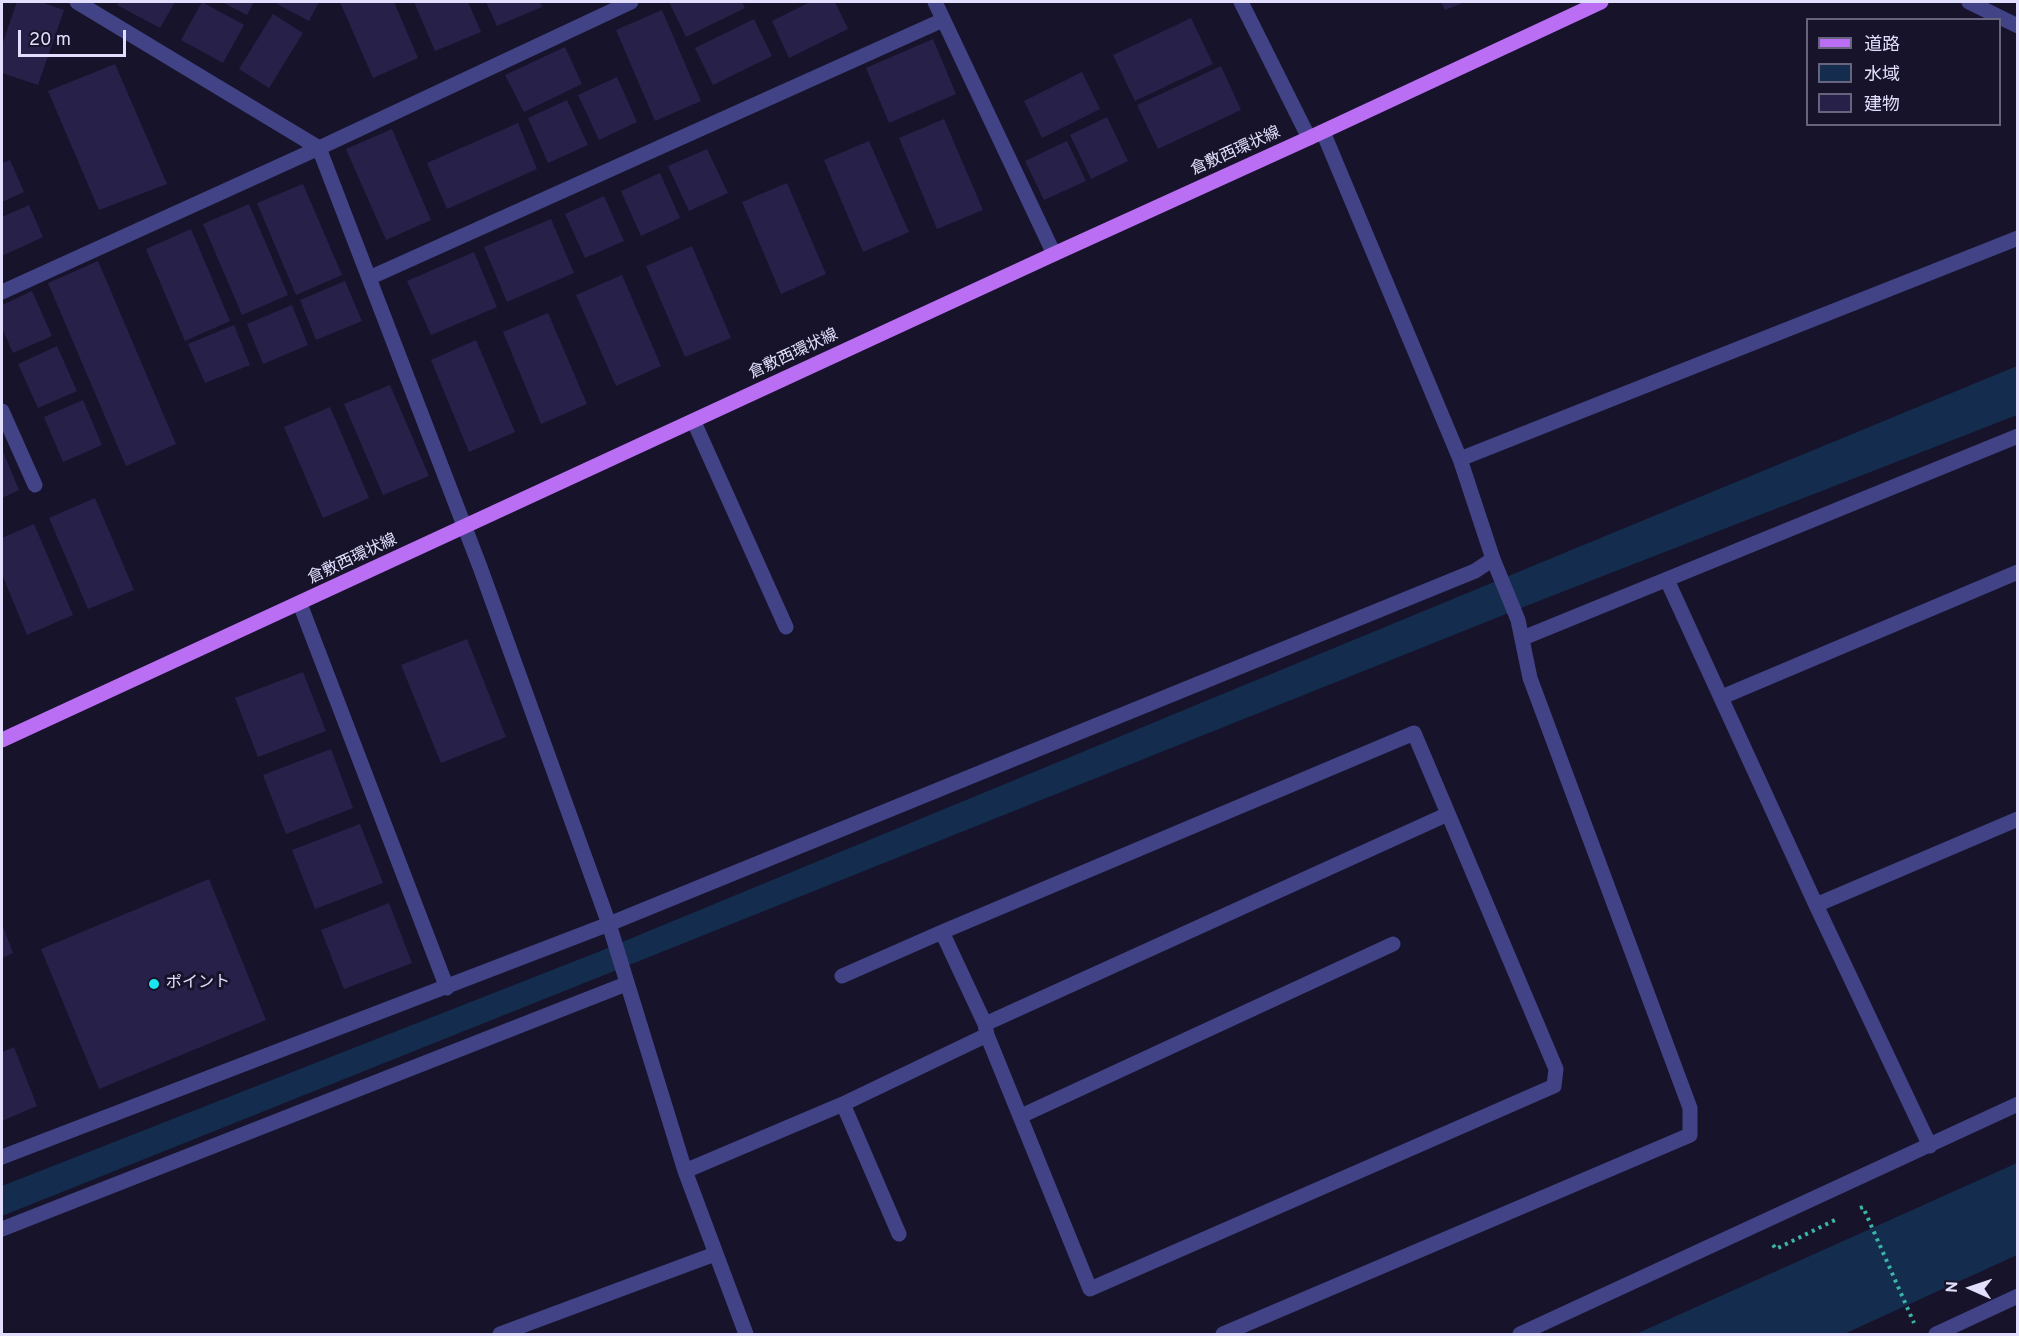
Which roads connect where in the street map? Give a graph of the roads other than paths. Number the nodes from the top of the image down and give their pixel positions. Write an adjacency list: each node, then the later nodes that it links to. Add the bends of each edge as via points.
1 (77, 2): 10 (street)
2 (631, 2): 10 (street)
3 (934, 2): 7 (street)
4 (1240, 2): 9 (street)
5 (1601, 2): 9 (main road, 倉敷西環状線)
6 (1968, 2): 8 (street)
7 (943, 20): 12 (street); 13 (street)
8 (2018, 26)
9 (1316, 135): 12 (main road, 倉敷西環状線); 18 (street)
10 (319, 148): 13 (street); 14 (street)
11 (2018, 238): 18 (street)
12 (1054, 254): 16 (main road, 倉敷西環状線)
13 (369, 278): 20 (street)
14 (2, 291)
15 (2, 411): 19 (street)
16 (694, 422): 20 (main road, 倉敷西環状線); 25 (street)
17 (2018, 436): 23 (street)
18 (1460, 459): 21 (street)
19 (35, 485)
20 (465, 528): 24 (main road, 倉敷西環状線); 32 (street)
21 (1496, 566): 26 (street); 32 (street)
22 (2018, 572): 27 (street)
23 (1667, 580): 26 (street); 27 (street)
24 (300, 604): 28 (main road, 倉敷西環状線); 37 (street)
25 (786, 627)
26 (1523, 638): 51 (street, via 1530,678 1690,1108 1690,1135)
27 (1722, 697): 31 (street)
28 (2, 740)
29 (1448, 814): 33 (street, via 1414,733); 38 (street); 41 (street, via 1556,1069 1554,1086 1090,1289)
30 (2018, 819): 31 (street)
31 (1816, 905): 42 (street)
32 (611, 930): 36 (street); 37 (street)
33 (942, 932): 35 (street); 38 (street)
34 (1393, 944): 41 (street)
35 (842, 976)
36 (625, 980): 44 (street); 45 (street)
37 (447, 988): 43 (street)
38 (986, 1029): 39 (street); 41 (street)
39 (843, 1104): 44 (street); 46 (street)
40 (2018, 1104): 42 (street)
41 (1021, 1116)
42 (1930, 1146): 52 (street)
43 (2, 1157)
44 (685, 1171): 47 (street)
45 (2, 1229)
46 (899, 1234)
47 (715, 1254): 49 (street); 50 (street)
48 (2018, 1296): 53 (street)
49 (500, 1335)
50 (746, 1335)
51 (1223, 1335)
52 (1520, 1335)
53 (1936, 1335)

